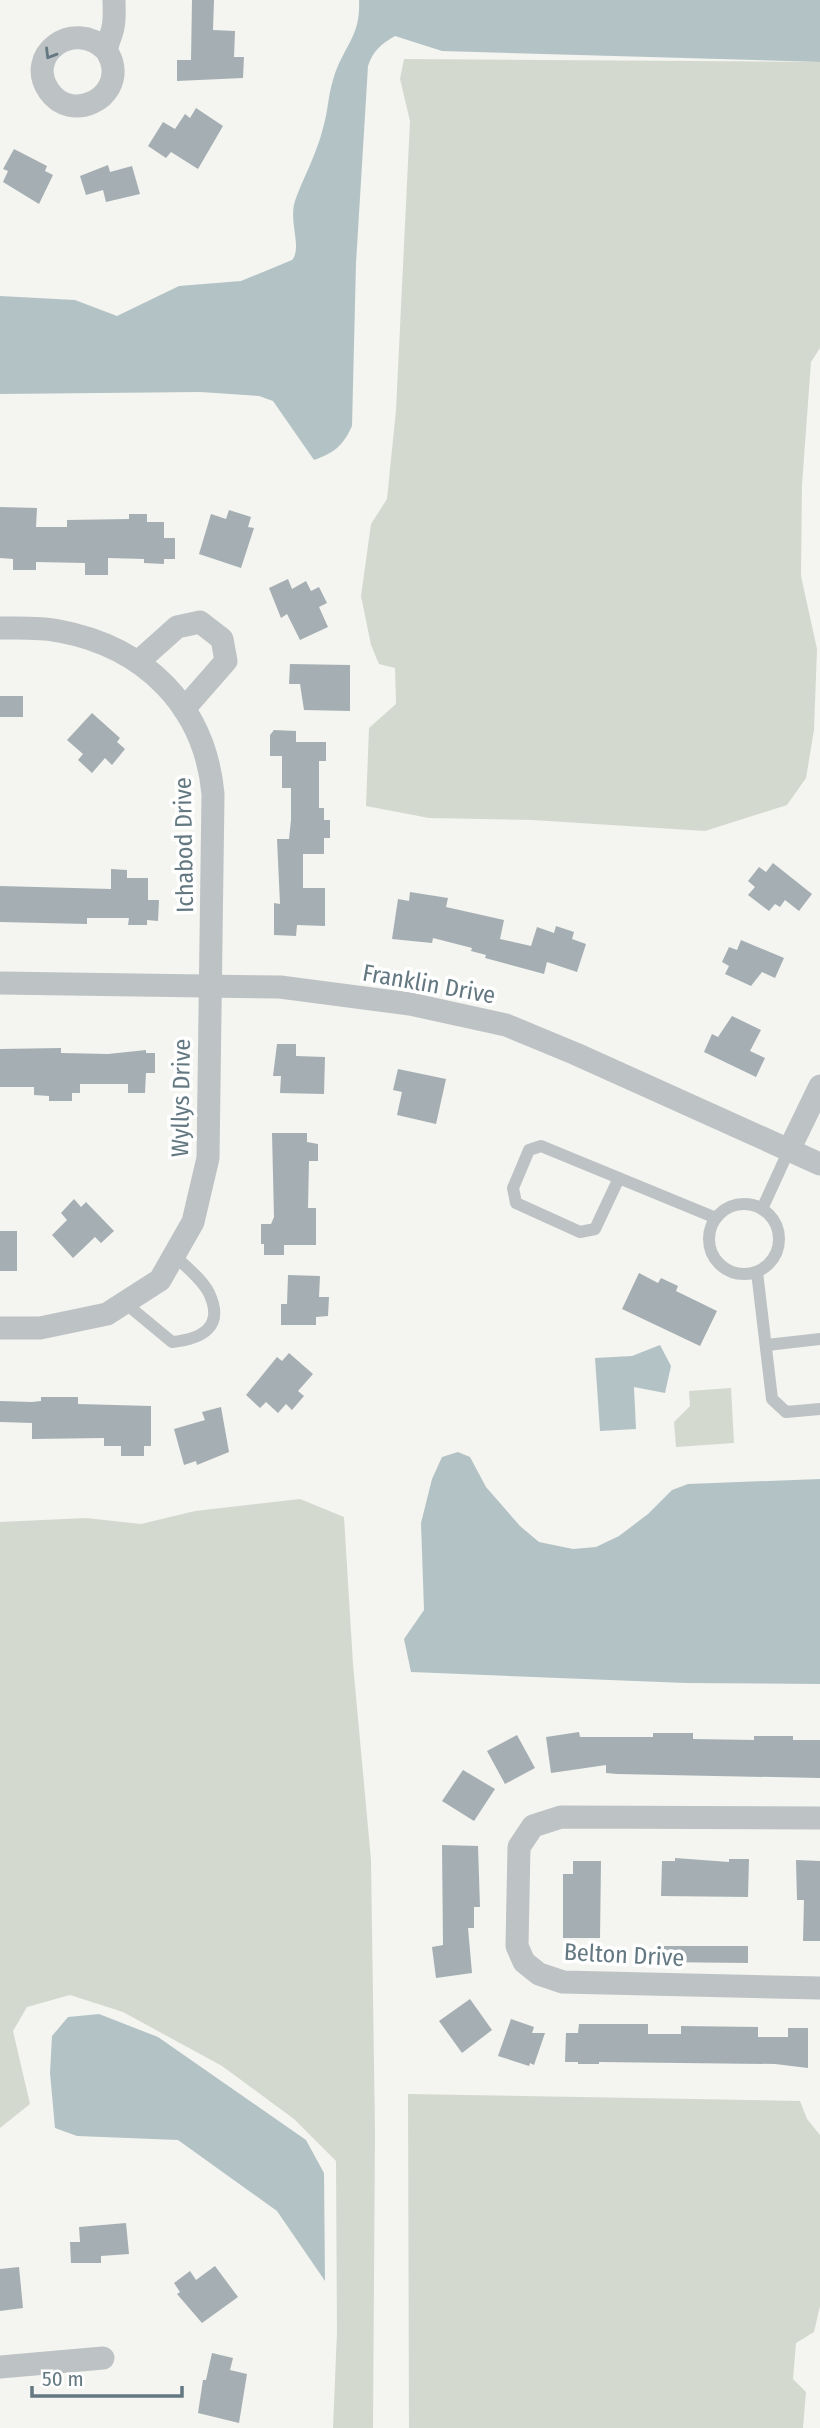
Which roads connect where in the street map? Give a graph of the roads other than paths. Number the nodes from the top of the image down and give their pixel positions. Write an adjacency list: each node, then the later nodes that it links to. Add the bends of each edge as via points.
1 (114, 0): 2 (street, via 114,27)
2 (106, 50)
3 (0, 628): 4 (street, Ichabod Drive, via 45,628 72,634)
4 (139, 661): 5 (street, Ichabod Drive); 5 (street, via 184,623 200,622 222,639 226,661)
5 (184, 709): 7 (street, Ichabod Drive, via 205,751 213,794)
6 (0, 983): 7 (street, Franklin Drive)
7 (209, 987): 9 (street, Franklin Drive, via 280,987 410,1004 506,1025); 14 (street, Wyllys Drive, via 208,1158 193,1222)
8 (820, 1086): 9 (street)
9 (789, 1150): 10 (street, Franklin Drive); 12 (lane)
10 (820, 1164)
11 (619, 1178): 11 (lane, via 541,1146 529,1150 513,1188 516,1203 580,1232 595,1229); 13 (lane)
12 (762, 1209): 13 (lane, via 742,1204); 15 (lane, via 775,1223 779,1242 772,1260)
13 (716, 1218): 15 (lane, via 709,1240 716,1261 735,1273)
14 (174, 1255): 16 (street, Wyllys Drive, via 160,1280); 16 (lane, via 208,1291 215,1315 208,1331 195,1340 172,1342)
15 (757, 1272): 19 (lane)
16 (125, 1303): 17 (street, Wyllys Drive, via 107,1314 40,1328)
17 (0, 1328)
18 (820, 1339): 19 (lane)
19 (767, 1345): 20 (lane, via 772,1399 786,1412)
20 (820, 1409)
21 (820, 1818): 22 (street, Belton Drive, via 561,1816 533,1826 519,1847 517,1946 524,1962 539,1974 563,1982)
22 (820, 1989)
23 (103, 2358): 24 (street)
24 (0, 2367)

